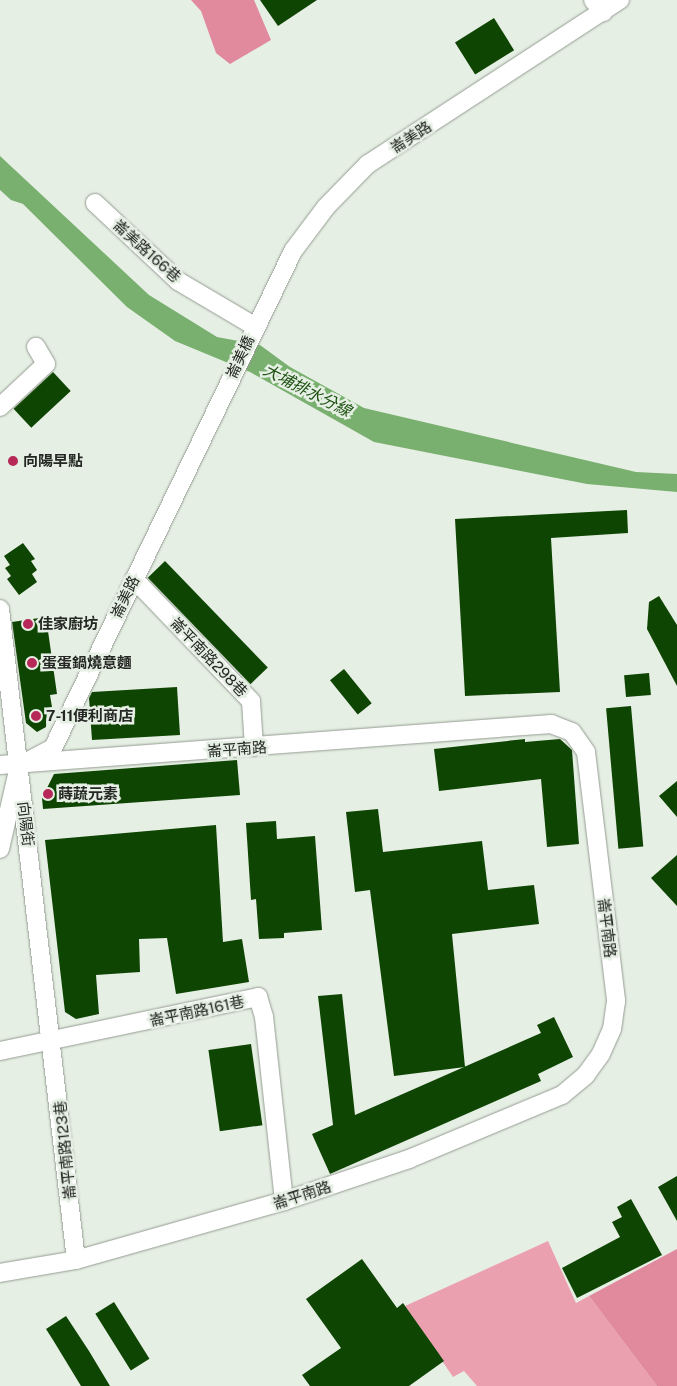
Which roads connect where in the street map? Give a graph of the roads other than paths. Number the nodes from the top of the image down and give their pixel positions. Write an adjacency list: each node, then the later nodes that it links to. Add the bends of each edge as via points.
1 (620, 0): 2 (street, 崙美路)
2 (598, 6): 4 (street, 崙美路, via 368,164 326,207 293,251)
3 (95, 203): 4 (street, 崙美路166巷, via 178,281)
4 (254, 326): 6 (street, 崙美橋)
5 (36, 347): 7 (street, via 46,364)
6 (225, 387): 8 (street, 崙美路)
7 (0, 407)
8 (134, 579): 10 (street, 崙平南路298巷, via 252,701); 12 (street, 崙美路, via 53,748)
9 (0, 609): 12 (street, 向陽街)
10 (254, 747): 12 (street, 崙平南路); 16 (street, 崙平南路, via 551,724 572,732 586,752 616,1001 612,1029 600,1054 586,1076 562,1095 409,1159)
11 (0, 765): 12 (street, 崙平南路)
12 (19, 766): 13 (street); 14 (street, 向陽街)
13 (0, 849)
14 (53, 1039): 15 (street); 16 (street, 崙平南路161巷, via 258,998 264,1017); 17 (street, 崙平南路123巷)
15 (0, 1052)
16 (284, 1201): 17 (street, 崙平南路)
17 (76, 1260): 18 (street, 崙平南路)
18 (0, 1274)

